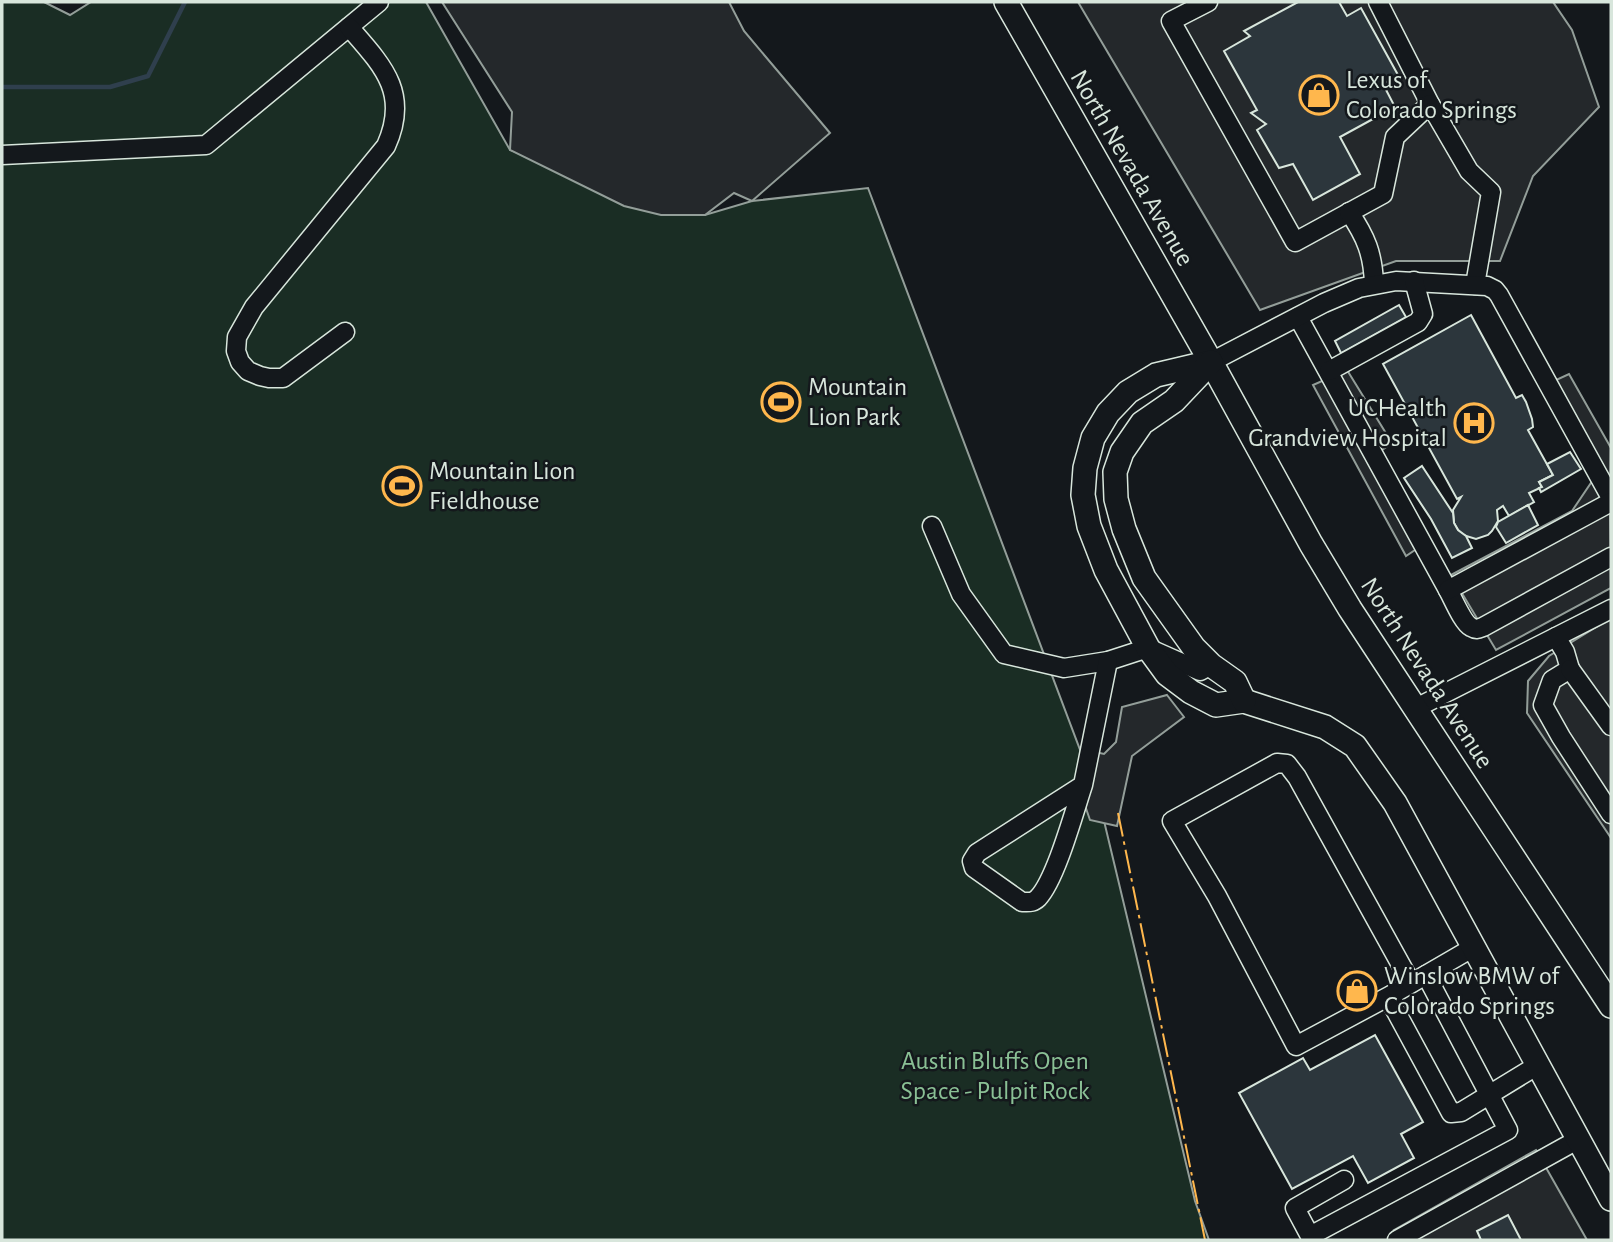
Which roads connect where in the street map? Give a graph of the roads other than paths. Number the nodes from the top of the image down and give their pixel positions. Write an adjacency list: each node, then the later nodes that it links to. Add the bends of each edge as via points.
1 (379, 2): 5 (street)
2 (1006, 2): 14 (main road, North Nevada Avenue)
3 (1208, 2): 8 (street, via 1171,21 1295,242)
4 (1378, 2): 6 (street)
5 (349, 27): 7 (street, via 206,145); 13 (street, via 392,86 396,117 392,132 386,146 254,307 237,337 236,351 248,371 283,378)
6 (1430, 104): 8 (street, via 1395,137 1383,194); 11 (street, via 1469,171 1491,192)
7 (2, 155)
8 (1349, 212): 10 (street, via 1367,241)
9 (1414, 281): 10 (street); 11 (street); 15 (street, via 1423,314 1418,322)
10 (1374, 284): 12 (street)
11 (1475, 285): 16 (street, via 1487,286 1499,295)
12 (1298, 317): 14 (street); 15 (street)
13 (345, 332)
14 (1211, 362): 22 (main road, via 1156,375 1128,392 1093,438 1085,468 1083,495 1089,526 1106,570); 24 (main road, via 1174,401 1142,423 1122,452 1115,472 1116,499 1144,578); 27 (main road, North Nevada Avenue, via 1311,544)
15 (1329, 371): 19 (street)
16 (1611, 500): 19 (street)
17 (932, 526): 23 (street, via 961,594 1004,654 1065,668)
18 (1611, 557): 19 (street, via 1483,628 1471,628)
19 (1448, 590)
20 (1611, 609): 21 (street)
21 (1556, 637): 25 (street); 27 (street)
22 (1148, 649): 23 (street); 24 (street, via 1200,671); 26 (main road, via 1167,674 1191,692 1216,705)
23 (1108, 661): 29 (street)
24 (1211, 665): 26 (main road, via 1235,682)
25 (1570, 669): 28 (street); 30 (street, via 1552,680 1543,705)
26 (1244, 701): 31 (main road, via 1325,727 1354,746 1395,803)
27 (1416, 709): 34 (main road, North Nevada Avenue)
28 (1611, 726)
29 (1083, 785): 29 (street, via 977,853 974,868 1023,902 1039,897 1054,872)
30 (1611, 814)
31 (1474, 947): 32 (street); 35 (main road)
32 (1419, 979): 33 (street); 33 (street, via 1287,764 1277,763 1172,821 1296,1046); 36 (street)
33 (1392, 994): 36 (street, via 1393,1006 1451,1113)
34 (1611, 1006)
35 (1538, 1065): 36 (street); 37 (main road)
36 (1489, 1096): 38 (street, via 1508,1130 1311,1236 1295,1208)
37 (1579, 1139): 39 (main road); 40 (street)
38 (1344, 1180)
39 (1611, 1199)
40 (1397, 1240)

